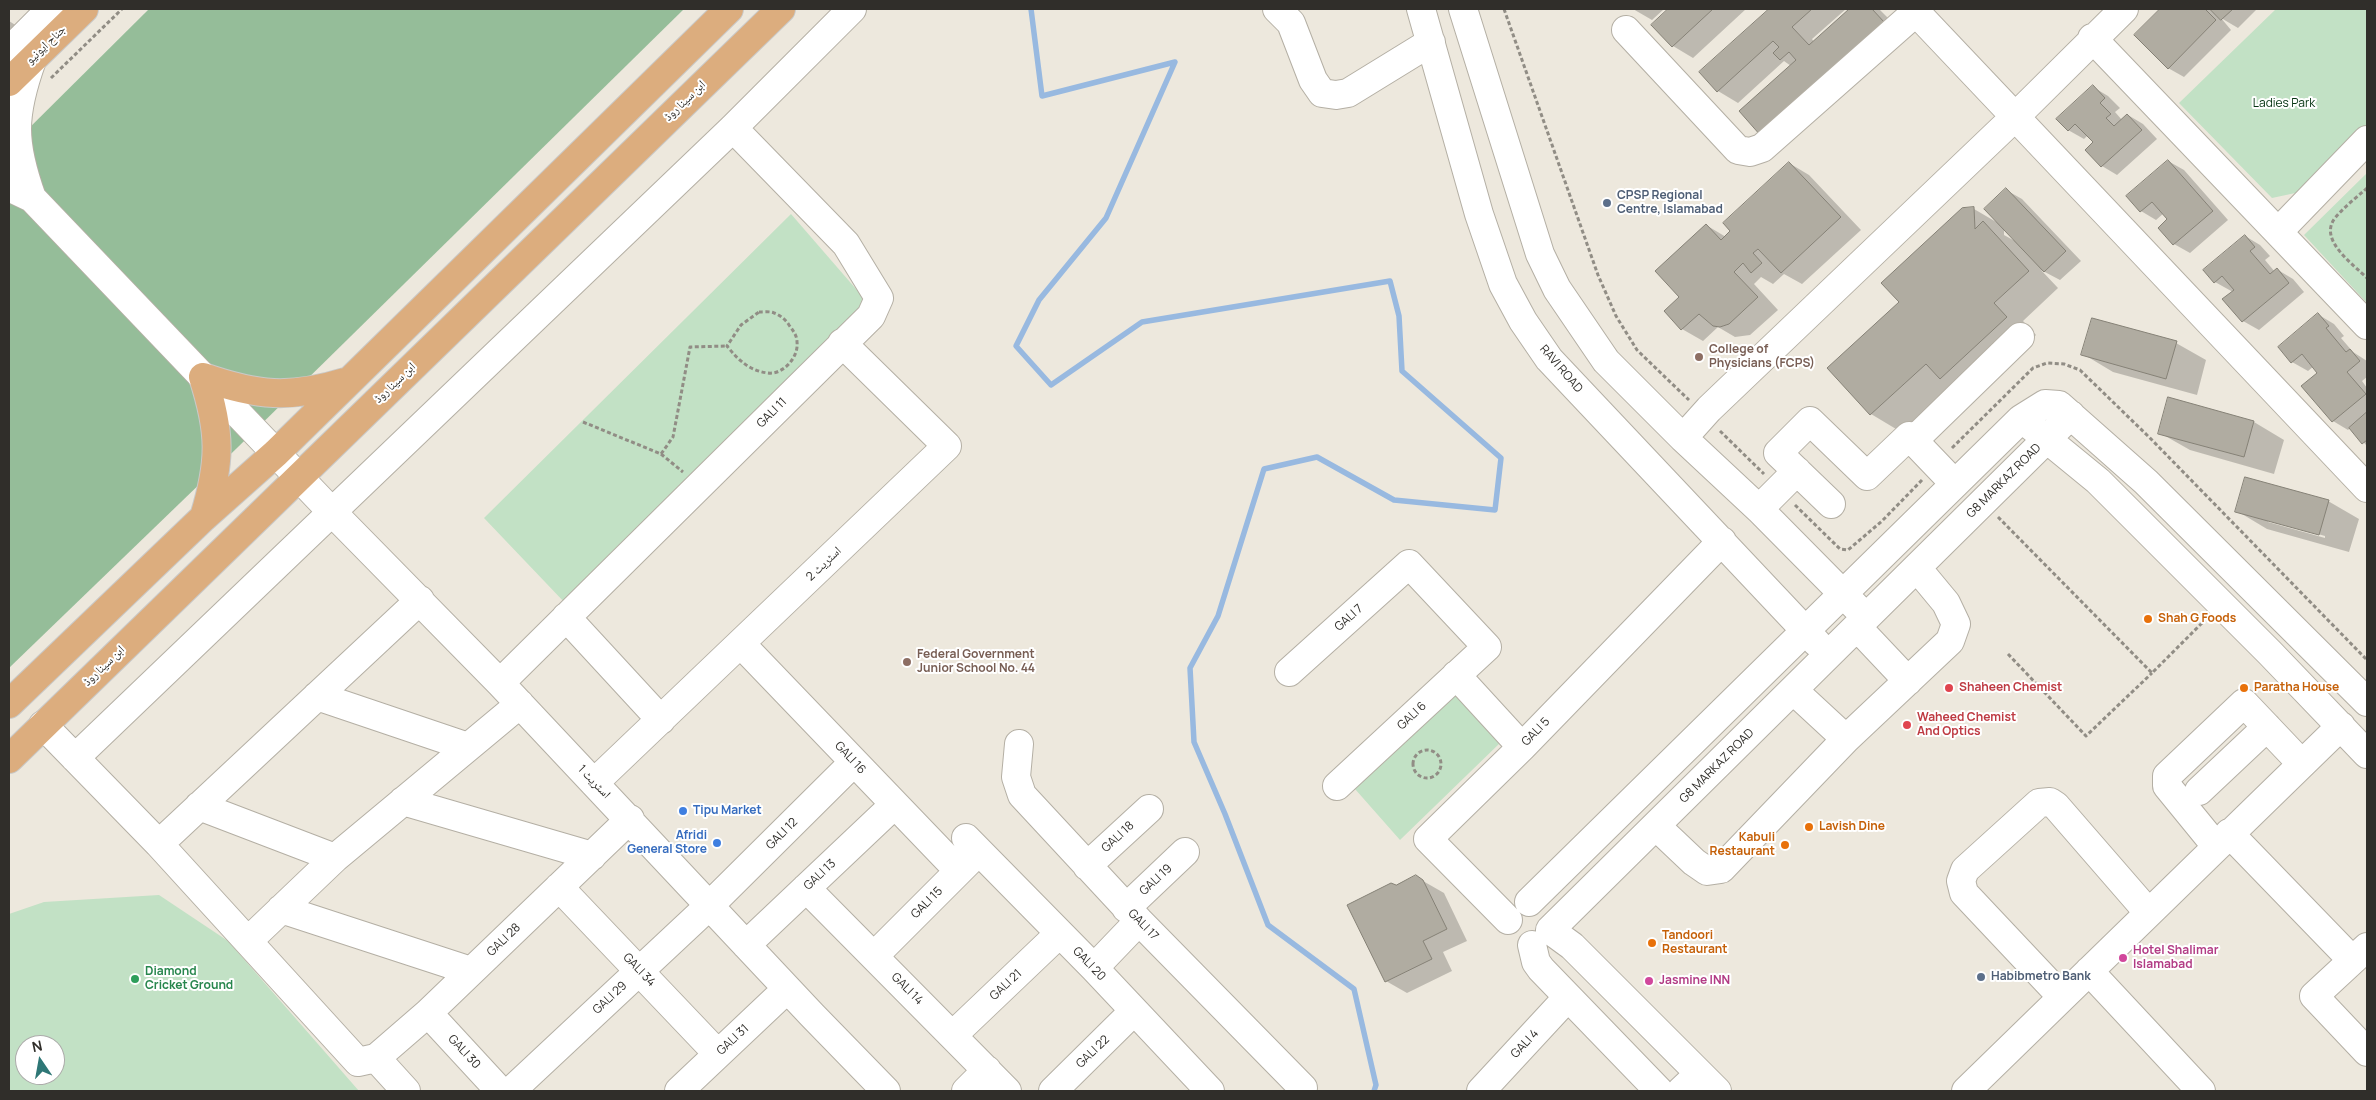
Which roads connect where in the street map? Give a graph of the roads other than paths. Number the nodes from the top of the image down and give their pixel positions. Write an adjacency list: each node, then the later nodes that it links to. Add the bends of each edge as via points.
1 (51, 9): 14 (street)
2 (84, 9): 14 (main road, جناح ایونیو)
3 (729, 9): 25 (main road)
4 (781, 9): 32 (main road, ابن سینا روڈ)
5 (852, 9): 17 (street)
6 (1277, 9): 13 (street, via 1291,23 1313,80 1322,93 1348,93)
7 (1421, 9): 13 (street, RAVI ROAD)
8 (1462, 9): 28 (street, via 1540,254 1557,289 1606,362)
9 (2124, 9): 12 (street)
10 (1915, 10): 11 (street, via 1762,148 1750,152 1738,150); 16 (street)
11 (1626, 30)
12 (2092, 38): 16 (street); 20 (street)
13 (1431, 42): 40 (street, RAVI ROAD, via 1479,214 1503,284 1523,321 1549,359)
14 (20, 55): 15 (main road, جناح ایونیو); 19 (street, via 16,129)
15 (9, 82)
16 (2016, 116): 28 (street); 35 (street)
17 (733, 128): 23 (street, GALI 11, via 846,244 878,298 871,316); 38 (street)
18 (2367, 140): 20 (street)
19 (21, 193): 24 (street, اسٹریٹ 1)
20 (2278, 232): 21 (street)
21 (2367, 325)
22 (2020, 337): 30 (street)
23 (842, 343): 44 (street, GALI 11); 48 (street, اسٹریٹ 2, via 947,446)
24 (203, 377): 25 (main road, via 238,390 275,394 313,392); 31 (street, اسٹریٹ 1); 39 (main road, via 214,411 218,446 215,482)
25 (349, 381): 31 (main road)
26 (2071, 415): 27 (street, via 2053,403 2036,408); 29 (street, G8 MARKAZ ROAD); 46 (street, via 2146,482)
27 (2021, 419): 29 (street, G8 MARKAZ ROAD); 34 (street)
28 (1683, 438): 37 (street)
29 (2047, 438): 41 (street, G8 MARKAZ ROAD); 50 (street, G8 MARKAZ ROAD, via 2098,481)
30 (1914, 440): 33 (street, via 1909,436 1867,476 1810,421 1778,453); 34 (street)
31 (276, 453): 32 (street, اسٹریٹ 1); 39 (main road)
32 (298, 476): 38 (street, اسٹریٹ 1); 62 (main road, ابن سینا روڈ)
33 (1788, 480): 36 (street); 37 (street)
34 (1955, 484): 42 (street)
35 (2367, 488)
36 (1831, 504)
37 (1759, 509): 42 (street)
38 (332, 512): 43 (street, اسٹریٹ 1); 71 (street)
39 (204, 517): 59 (main road)
40 (1722, 541): 47 (street, RAVI ROAD); 68 (street, GALI 5)
41 (1916, 568): 45 (street, G8 MARKAZ ROAD); 54 (street, via 1946,603 1956,624 1950,641)
42 (1844, 594): 45 (street); 47 (street)
43 (420, 600): 55 (street, اسٹریٹ 1); 57 (street)
44 (566, 617): 55 (street, GALI 11); 61 (street)
45 (1862, 623): 51 (street, G8 MARKAZ ROAD); 54 (street)
46 (2294, 629): 50 (street); 58 (street)
47 (1804, 630): 51 (street, RAVI ROAD); 93 (street)
48 (741, 644): 61 (street, اسٹریٹ 2); 72 (street, GALI 16)
49 (1487, 647): 52 (street, GALI 7, via 1409,564); 53 (street, GALI 6)
50 (2270, 653): 63 (street, G8 MARKAZ ROAD)
51 (1829, 655): 56 (street, G8 MARKAZ ROAD)
52 (1289, 672)
53 (1456, 674): 68 (street); 75 (street, GALI 6)
54 (1908, 680): 65 (street)
55 (500, 682): 60 (street, اسٹریٹ 1)
56 (1793, 690): 65 (street); 82 (street, G8 MARKAZ ROAD)
57 (316, 696): 67 (street); 79 (street)
58 (2367, 702)
59 (9, 704)
60 (520, 704): 67 (street); 74 (street, اسٹریٹ 1)
61 (661, 720): 74 (street, اسٹریٹ 2)
62 (43, 725): 70 (main road, ابن سینا روڈ); 71 (street)
63 (2340, 726): 69 (street, G8 MARKAZ ROAD); 73 (street)
64 (2267, 727): 73 (street); 76 (street); 83 (street, via 2244,703 2167,776 2167,786)
65 (1846, 740): 82 (street, via 1722,869 1707,871)
66 (1019, 744): 89 (street, GALI 17, via 1016,777 1022,795)
67 (468, 747): 77 (street)
68 (1522, 747): 98 (street, GALI 5, via 1428,839)
69 (2367, 754)
70 (9, 758)
71 (75, 758): 84 (street)
72 (854, 762): 78 (street, GALI 16); 94 (street, GALI 12)
73 (2301, 762): 83 (street)
74 (594, 783): 81 (street, اسٹریٹ 1)
75 (1337, 786)
76 (2199, 791)
77 (403, 801): 87 (street); 88 (street)
78 (894, 805): 90 (street, GALI 16); 92 (street, GALI 13)
79 (199, 806): 84 (street); 88 (street)
80 (1149, 809): 89 (street, GALI 18)
81 (630, 819): 87 (street, GALI 28); 94 (street, اسٹریٹ 1)
82 (1656, 826): 100 (street, G8 MARKAZ ROAD)
83 (2223, 840): 96 (street); 103 (street)
84 (159, 844): 101 (street)
85 (973, 845): 90 (street, GALI 15); 99 (street, GALI 20)
86 (1185, 852): 97 (street, GALI 19)
87 (592, 856): 91 (street, GALI 28)
88 (335, 858): 95 (street)
89 (1087, 866): 97 (street, GALI 17)
90 (959, 872): 104 (street, GALI 15)
91 (559, 886): 106 (street, GALI 34); 107 (street, GALI 28)
92 (806, 888): 102 (street, GALI 13); 104 (street, GALI 14)
93 (1529, 902): 98 (street, via 1516,907); 100 (street, via 1536,903 1550,917)
94 (710, 905): 102 (street, اسٹریٹ 1); 106 (street, GALI 29)
95 (281, 909): 101 (street); 107 (street)
96 (2148, 912): 108 (street); 111 (street, via 2050,802 2039,803 1965,870 1961,881 1964,893)
97 (1132, 914): 105 (street, GALI 19); 122 (street, GALI 17)
98 (1508, 920): 100 (street, via 1511,934 1521,944)
99 (1059, 934): 105 (street, GALI 20); 114 (street, GALI 21)
100 (1541, 938): 110 (street, via 1536,962); 119 (street, via 1572,946)
101 (248, 942): 117 (street, via 358,1062)
102 (746, 945): 109 (street, اسٹریٹ 1)
103 (2363, 953): 115 (street, via 2314,996)
104 (874, 956): 114 (street, GALI 14)
105 (1094, 968): 112 (street, GALI 20)
106 (639, 970): 116 (street, GALI 34); 125 (street, GALI 29)
107 (471, 971): 113 (street, GALI 28)
108 (2089, 971): 111 (street); 133 (street)
109 (787, 989): 116 (street, GALI 31); 120 (street, اسٹریٹ 1)
110 (1568, 997): 130 (street, GALI 4); 131 (street)
111 (2062, 998): 132 (street)
112 (1133, 1012): 121 (street, GALI 20); 129 (street, GALI 22)
113 (428, 1013): 117 (street, GALI 28); 124 (street, GALI 30)
114 (952, 1035): 118 (street, GALI 14)
115 (2367, 1052)
116 (718, 1054): 126 (street, GALI 31)
117 (376, 1058): 123 (street)
118 (987, 1070): 127 (street); 128 (street, GALI 14)
119 (1699, 1085)
120 (884, 1090)
121 (1205, 1090)
122 (1301, 1090)
123 (406, 1091)
124 (500, 1091)
125 (511, 1091)
126 (679, 1091)
127 (966, 1091)
128 (1007, 1091)
129 (1053, 1091)
130 (1481, 1091)
131 (1659, 1091)
132 (1966, 1091)
133 (2201, 1091)

